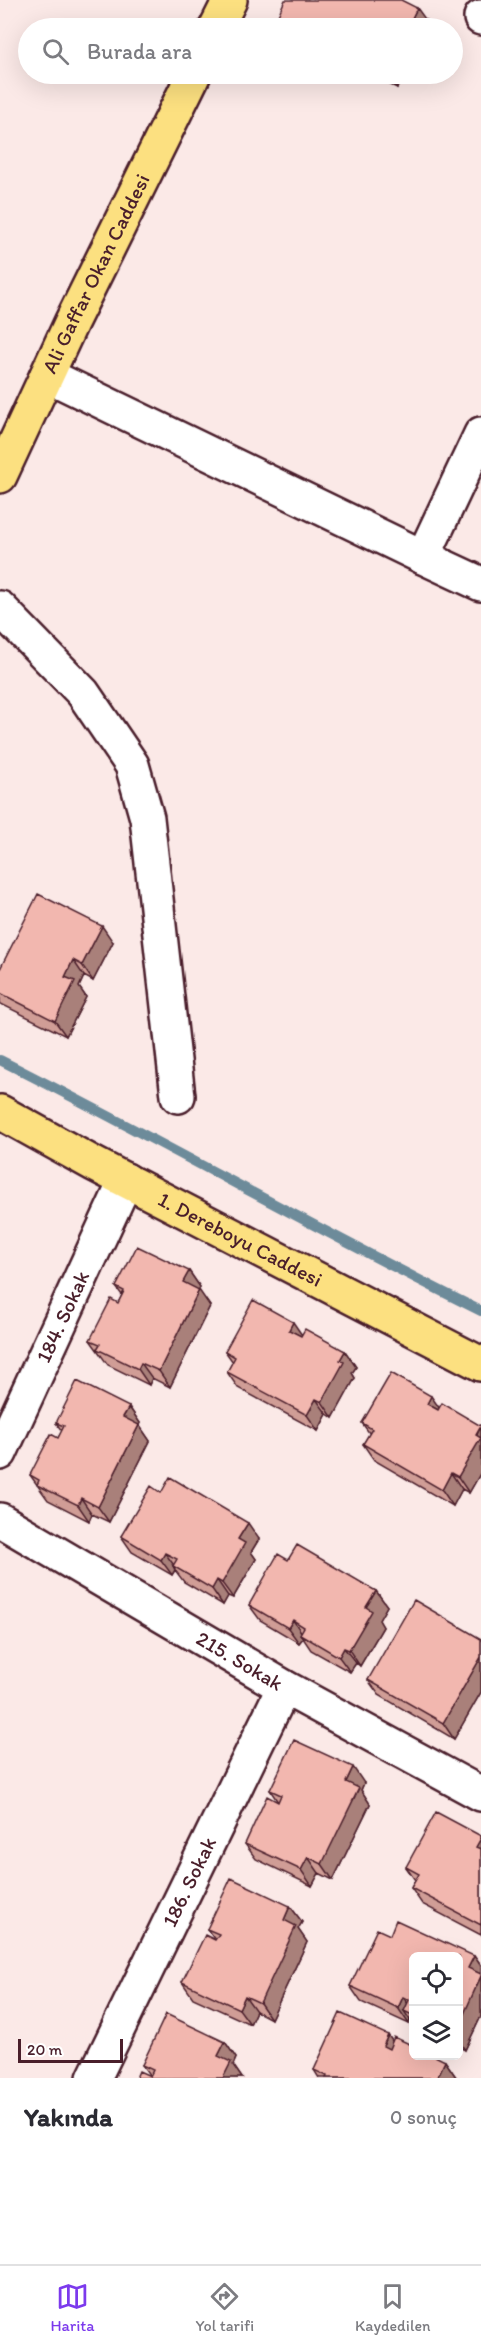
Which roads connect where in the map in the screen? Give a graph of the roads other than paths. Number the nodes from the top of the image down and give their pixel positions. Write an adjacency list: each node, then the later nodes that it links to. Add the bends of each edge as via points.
1 (230, 0): 2 (main road)
2 (221, 18)
3 (189, 84): 4 (main road, Ali Gaffar Okan Caddesi)
4 (47, 375): 6 (main road, Ali Gaffar Okan Caddesi); 7 (street)
5 (481, 434): 7 (street)
6 (0, 476)
7 (423, 557): 8 (street)
8 (481, 584)
9 (0, 608): 10 (street, via 83,693 132,765 147,818)
10 (178, 1096)
11 (0, 1112): 12 (main road, 1. Dereboyu Caddesi)
12 (126, 1180): 13 (main road, 1. Dereboyu Caddesi); 14 (street, 184. Sokak)
13 (481, 1364)
14 (0, 1453)
15 (0, 1520): 16 (street, 215. Sokak)
16 (284, 1687): 17 (street, 215. Sokak); 18 (street, 186. Sokak)
17 (481, 1794)
18 (94, 2078)

